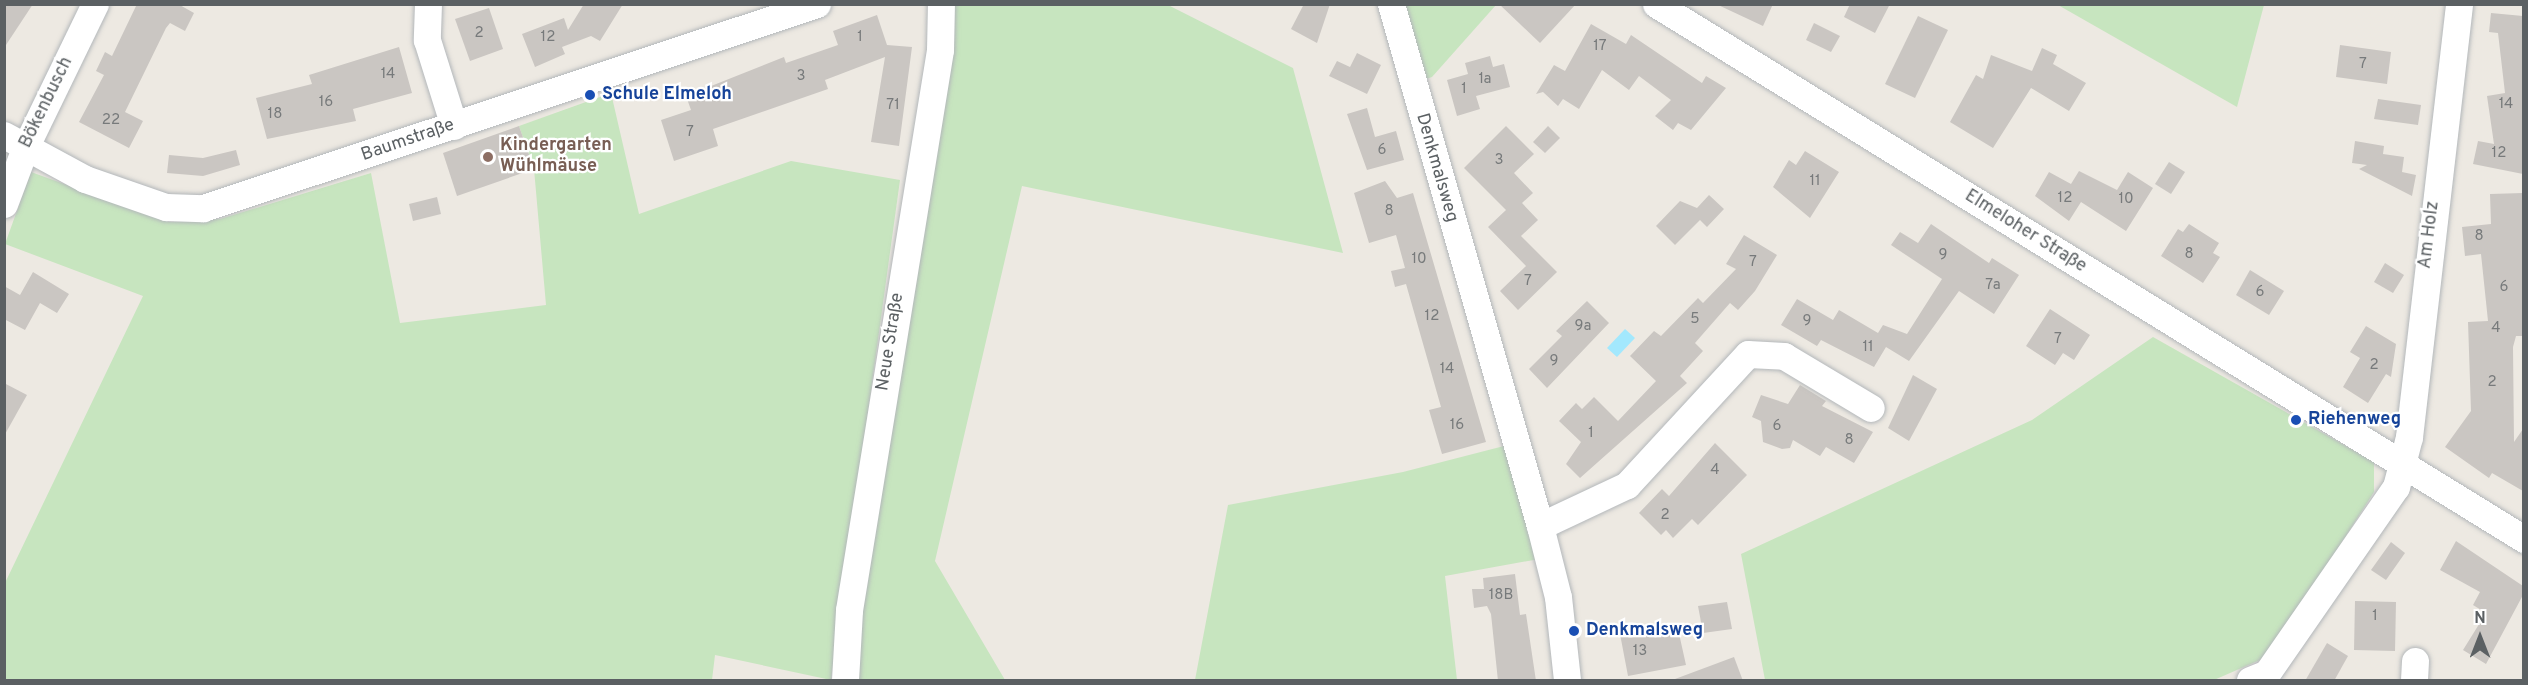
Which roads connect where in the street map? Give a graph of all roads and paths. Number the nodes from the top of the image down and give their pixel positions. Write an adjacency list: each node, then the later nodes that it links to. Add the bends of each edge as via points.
1 (95, 4): 9 (street, Bökenbusch)
2 (428, 4): 8 (street, via 427,40)
3 (817, 4): 8 (street, Baumstraße)
4 (941, 4): 15 (street, Neue Straße, via 940,50 849,610)
5 (1391, 4): 13 (street, Denkmalsweg)
6 (1656, 4): 12 (street, Elmeloher Straße)
7 (2459, 4): 12 (street, Am Holz)
8 (454, 126): 9 (street, Baumstraße, via 203,208 166,207 85,179)
9 (15, 142): 10 (street, Bökenbusch)
10 (4, 204)
11 (1871, 408): 13 (street, via 1784,356 1748,354 1627,485)
12 (2398, 462): 14 (street, Elmeloher Straße); 17 (street, via 2396,487 2267,673)
13 (1540, 526): 16 (street, Denkmalsweg, via 1558,597)
14 (2523, 539)
15 (845, 681)
16 (1567, 681)
17 (2250, 681)

